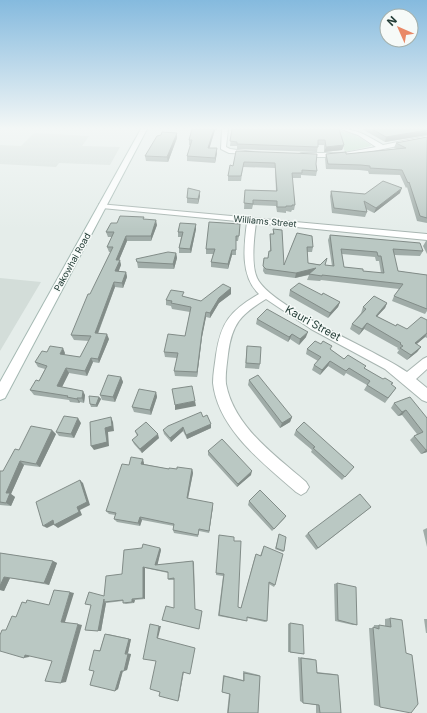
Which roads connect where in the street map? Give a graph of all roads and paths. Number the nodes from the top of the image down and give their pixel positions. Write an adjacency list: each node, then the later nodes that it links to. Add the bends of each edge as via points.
1 (126, 162): 2 (street, Pakowhai Road)
2 (102, 206): 3 (street, Williams Street); 8 (street, Pakowhai Road)
3 (252, 220): 4 (street, Williams Street); 5 (street, Kauri Street, via 251,273 256,286)
4 (427, 236)
5 (265, 295): 7 (street, Kauri Street, via 388,365); 10 (street, via 246,306 228,324 222,348 221,390 236,423 247,437)
6 (427, 362): 7 (street)
7 (407, 379): 9 (street, Kauri Street)
8 (0, 394)
9 (427, 396)
10 (301, 487)

